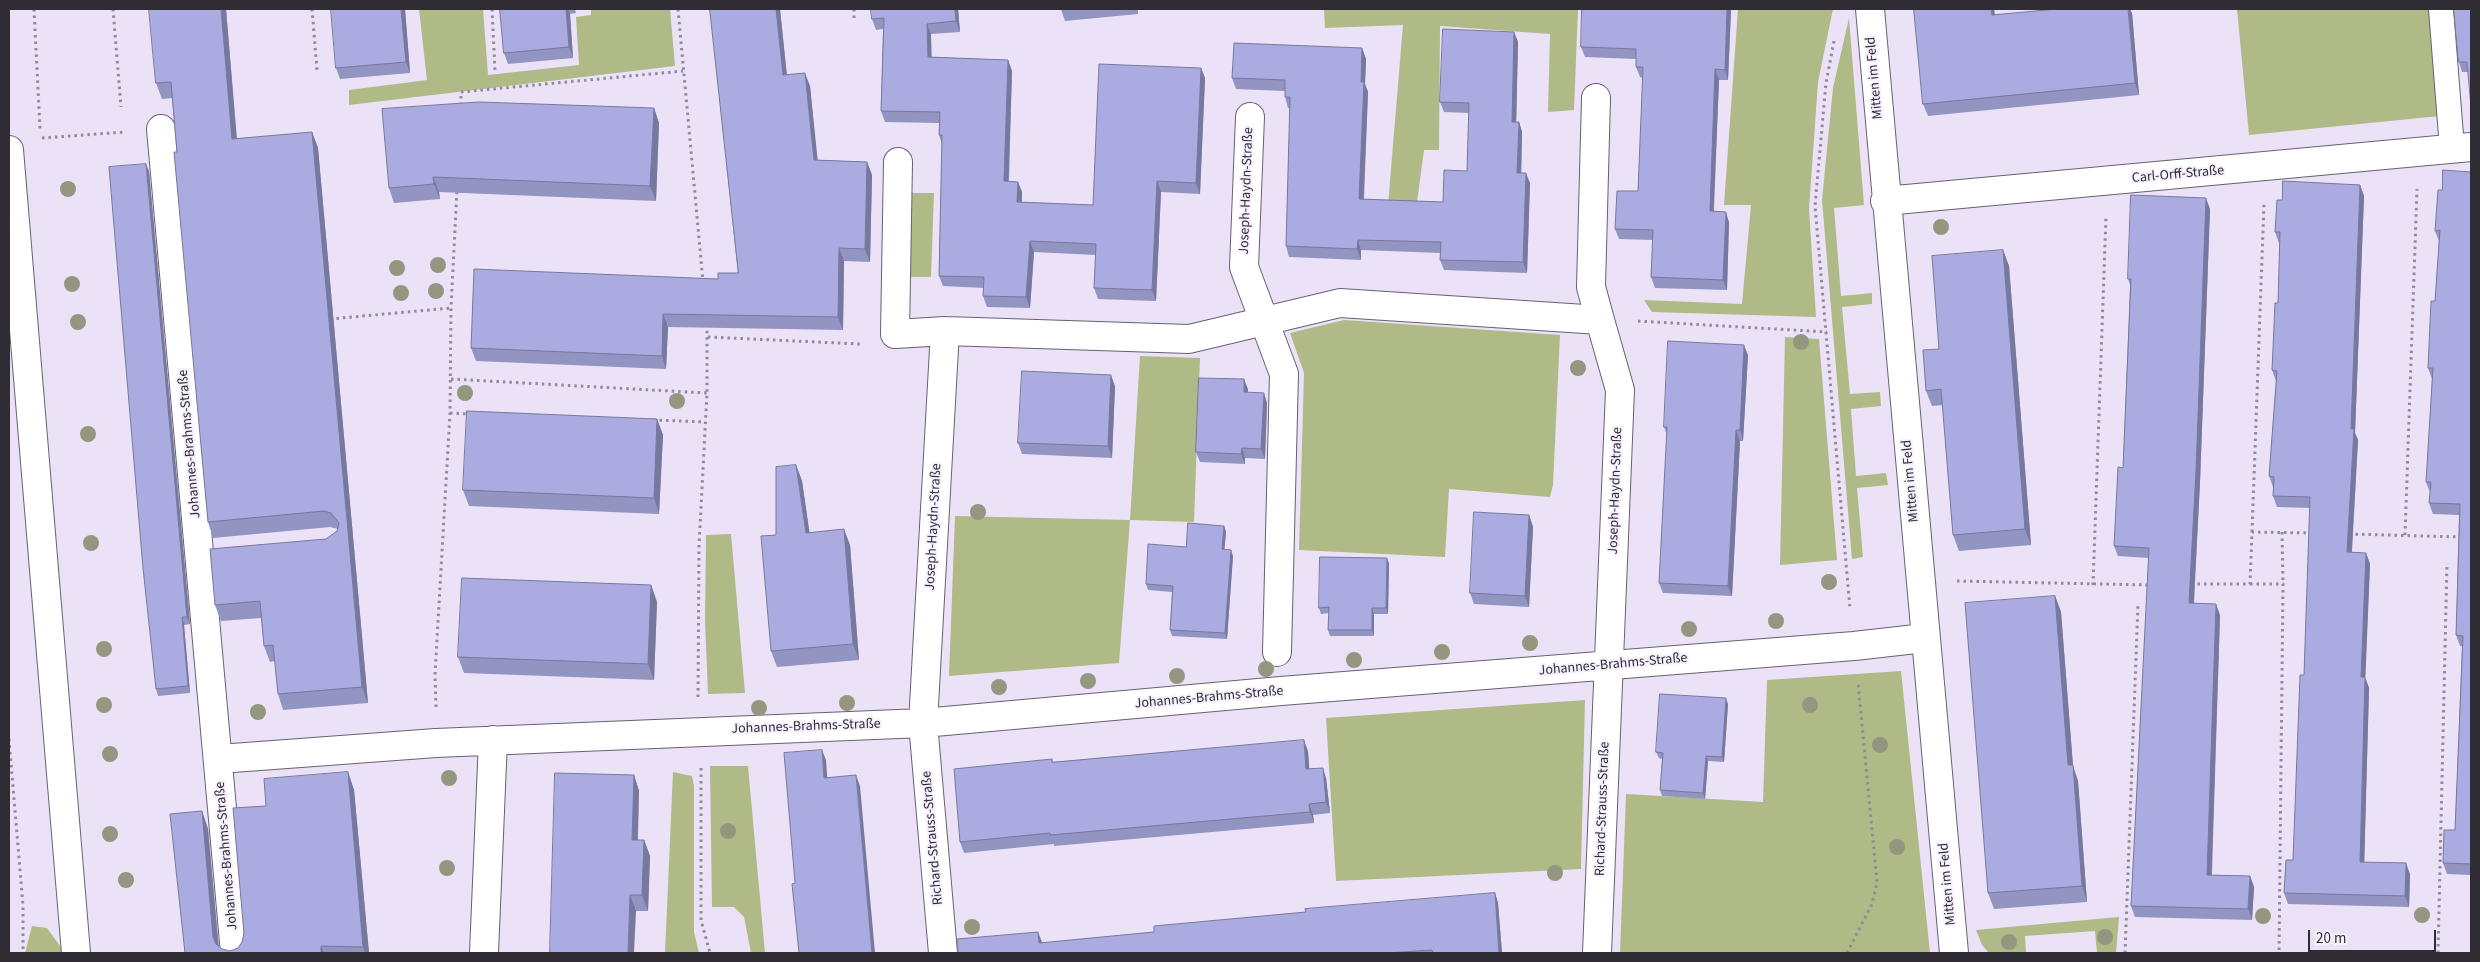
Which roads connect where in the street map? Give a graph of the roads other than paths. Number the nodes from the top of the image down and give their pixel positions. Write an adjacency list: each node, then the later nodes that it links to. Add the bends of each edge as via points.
1 (1870, 9): 9 (street, Mitten im Feld)
2 (2441, 9): 6 (lane)
3 (1596, 98): 10 (street, Joseph-Haydn-Straße, via 1591,287)
4 (1250, 117): 11 (street, Joseph-Haydn-Straße, via 1244,267)
5 (161, 129): 18 (street, Johannes-Brahms-Straße, via 209,552)
6 (2462, 148): 9 (street, Carl-Orff-Straße)
7 (9, 150): 19 (street)
8 (898, 162): 12 (street, via 895,334)
9 (1885, 200): 13 (street, Mitten im Feld)
10 (1600, 320): 11 (street, via 1340,303); 15 (street, Joseph-Haydn-Straße, via 1620,390)
11 (1264, 322): 12 (street, via 1189,339); 14 (street, Joseph-Haydn-Straße, via 1284,374)
12 (945, 331): 16 (street, Joseph-Haydn-Straße)
13 (1925, 638): 15 (street, Johannes-Brahms-Straße); 24 (street, Mitten im Feld)
14 (1277, 652)
15 (1609, 665): 16 (street, Johannes-Brahms-Straße); 23 (street, Richard-Strauss-Straße)
16 (923, 722): 17 (street, Johannes-Brahms-Straße); 22 (street, Richard-Strauss-Straße)
17 (493, 740): 18 (street, Johannes-Brahms-Straße); 21 (street)
18 (218, 759): 20 (street, Johannes-Brahms-Straße)
19 (78, 950)
20 (235, 953)
21 (484, 953)
22 (942, 953)
23 (1597, 953)
24 (1954, 953)

